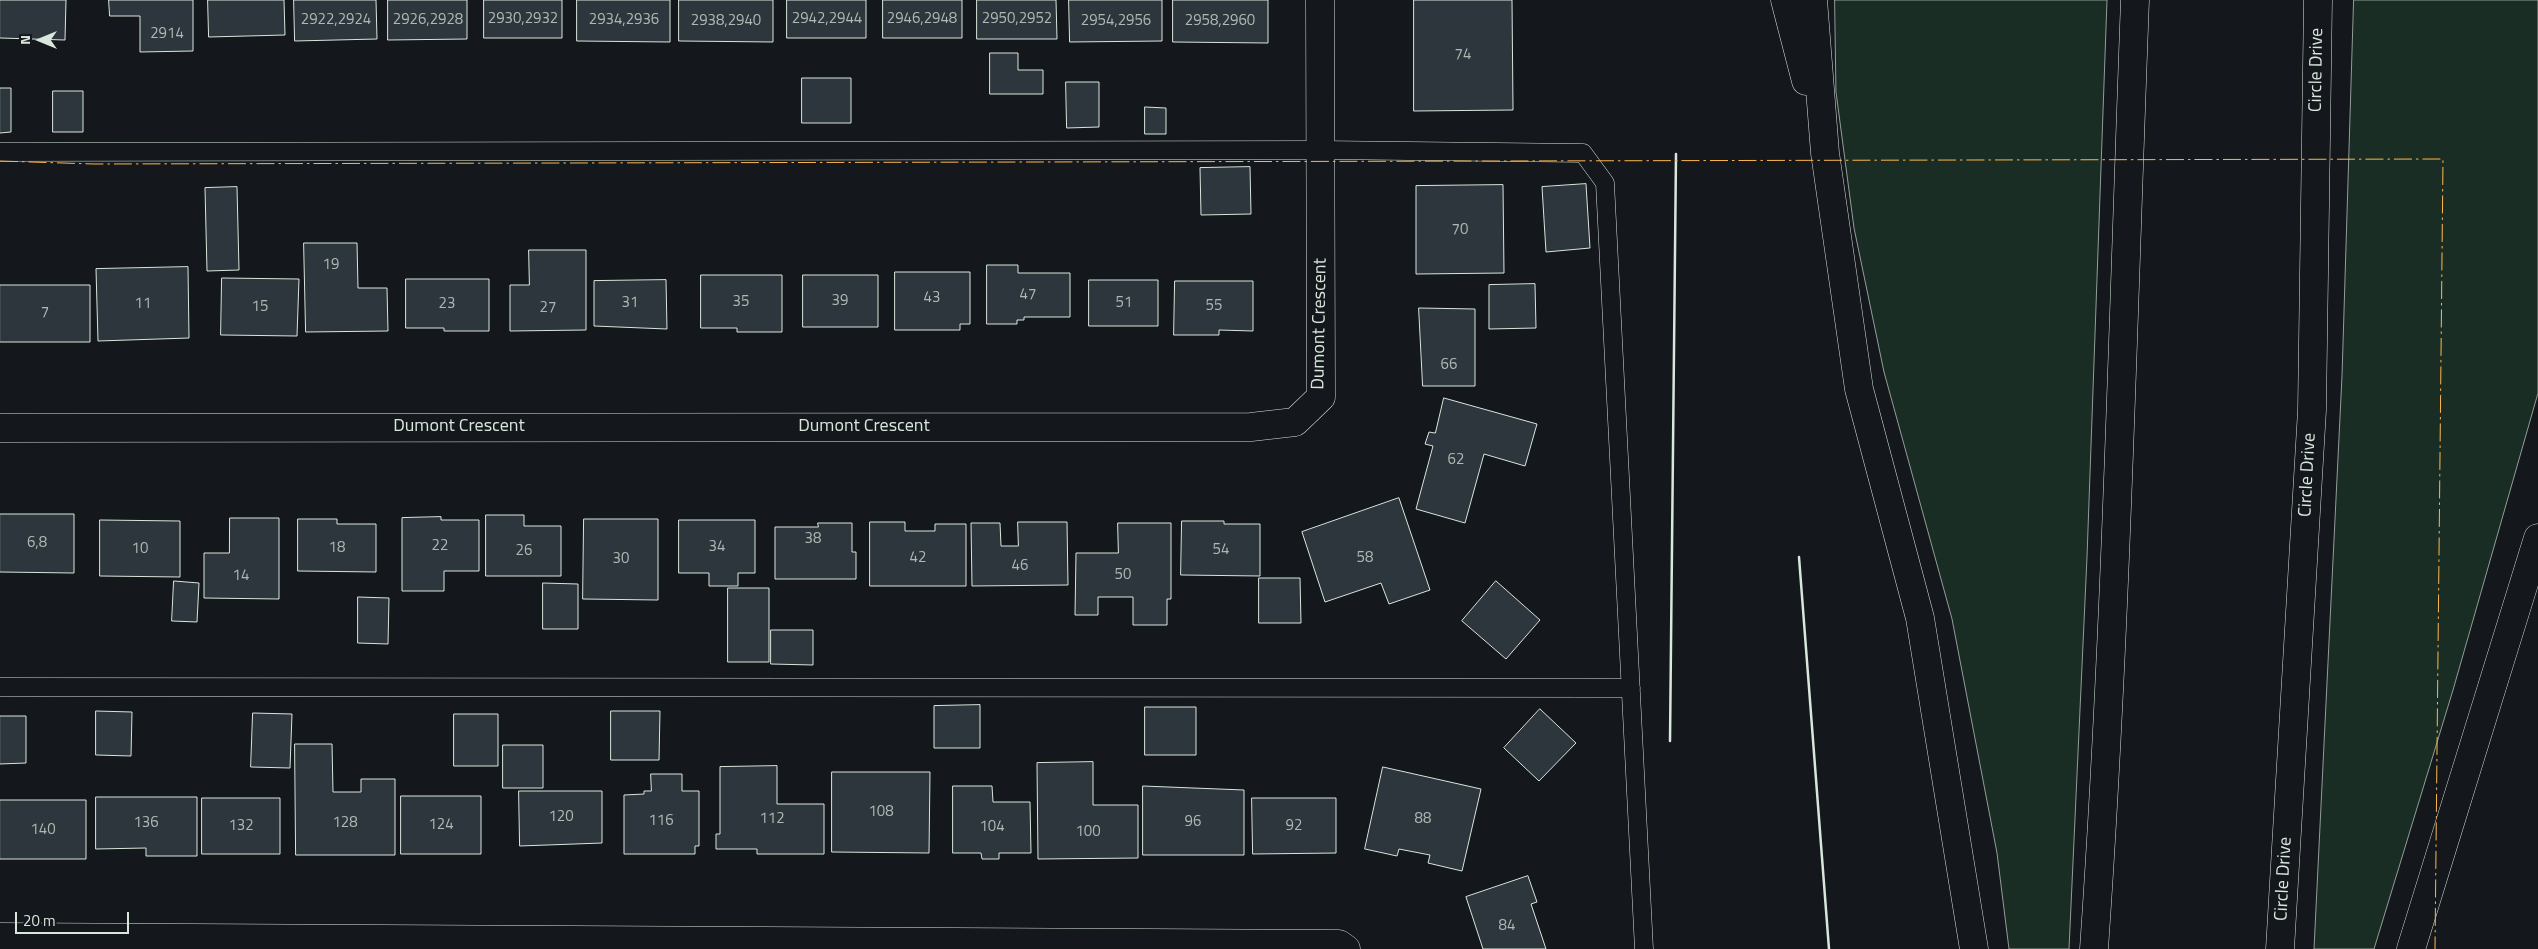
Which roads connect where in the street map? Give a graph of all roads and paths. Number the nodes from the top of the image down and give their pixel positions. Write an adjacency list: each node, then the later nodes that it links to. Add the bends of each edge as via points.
1 (1320, 0): 6 (main road, Dumont Crescent)
2 (1785, 0): 8 (main road)
3 (1813, 0): 8 (main road)
4 (2134, 0): 17 (main road, via 2114,549)
5 (2318, 0): 18 (main road, Circle Drive, via 2312,410)
6 (1322, 150): 7 (lane); 9 (main road, Dumont Crescent, via 1321,397 1295,422 1221,427); 12 (lane, via 1583,153 1605,183)
7 (0, 152)
8 (1825, 153): 16 (main road, via 1859,388 1920,618)
9 (0, 428)
10 (2538, 538): 19 (main road)
11 (0, 687): 12 (lane)
12 (1631, 688): 15 (lane)
13 (0, 937): 14 (main road, via 1340,944)
14 (1346, 949)
15 (1644, 949)
16 (1974, 949)
17 (2094, 949)
18 (2280, 949)
19 (2411, 949)

